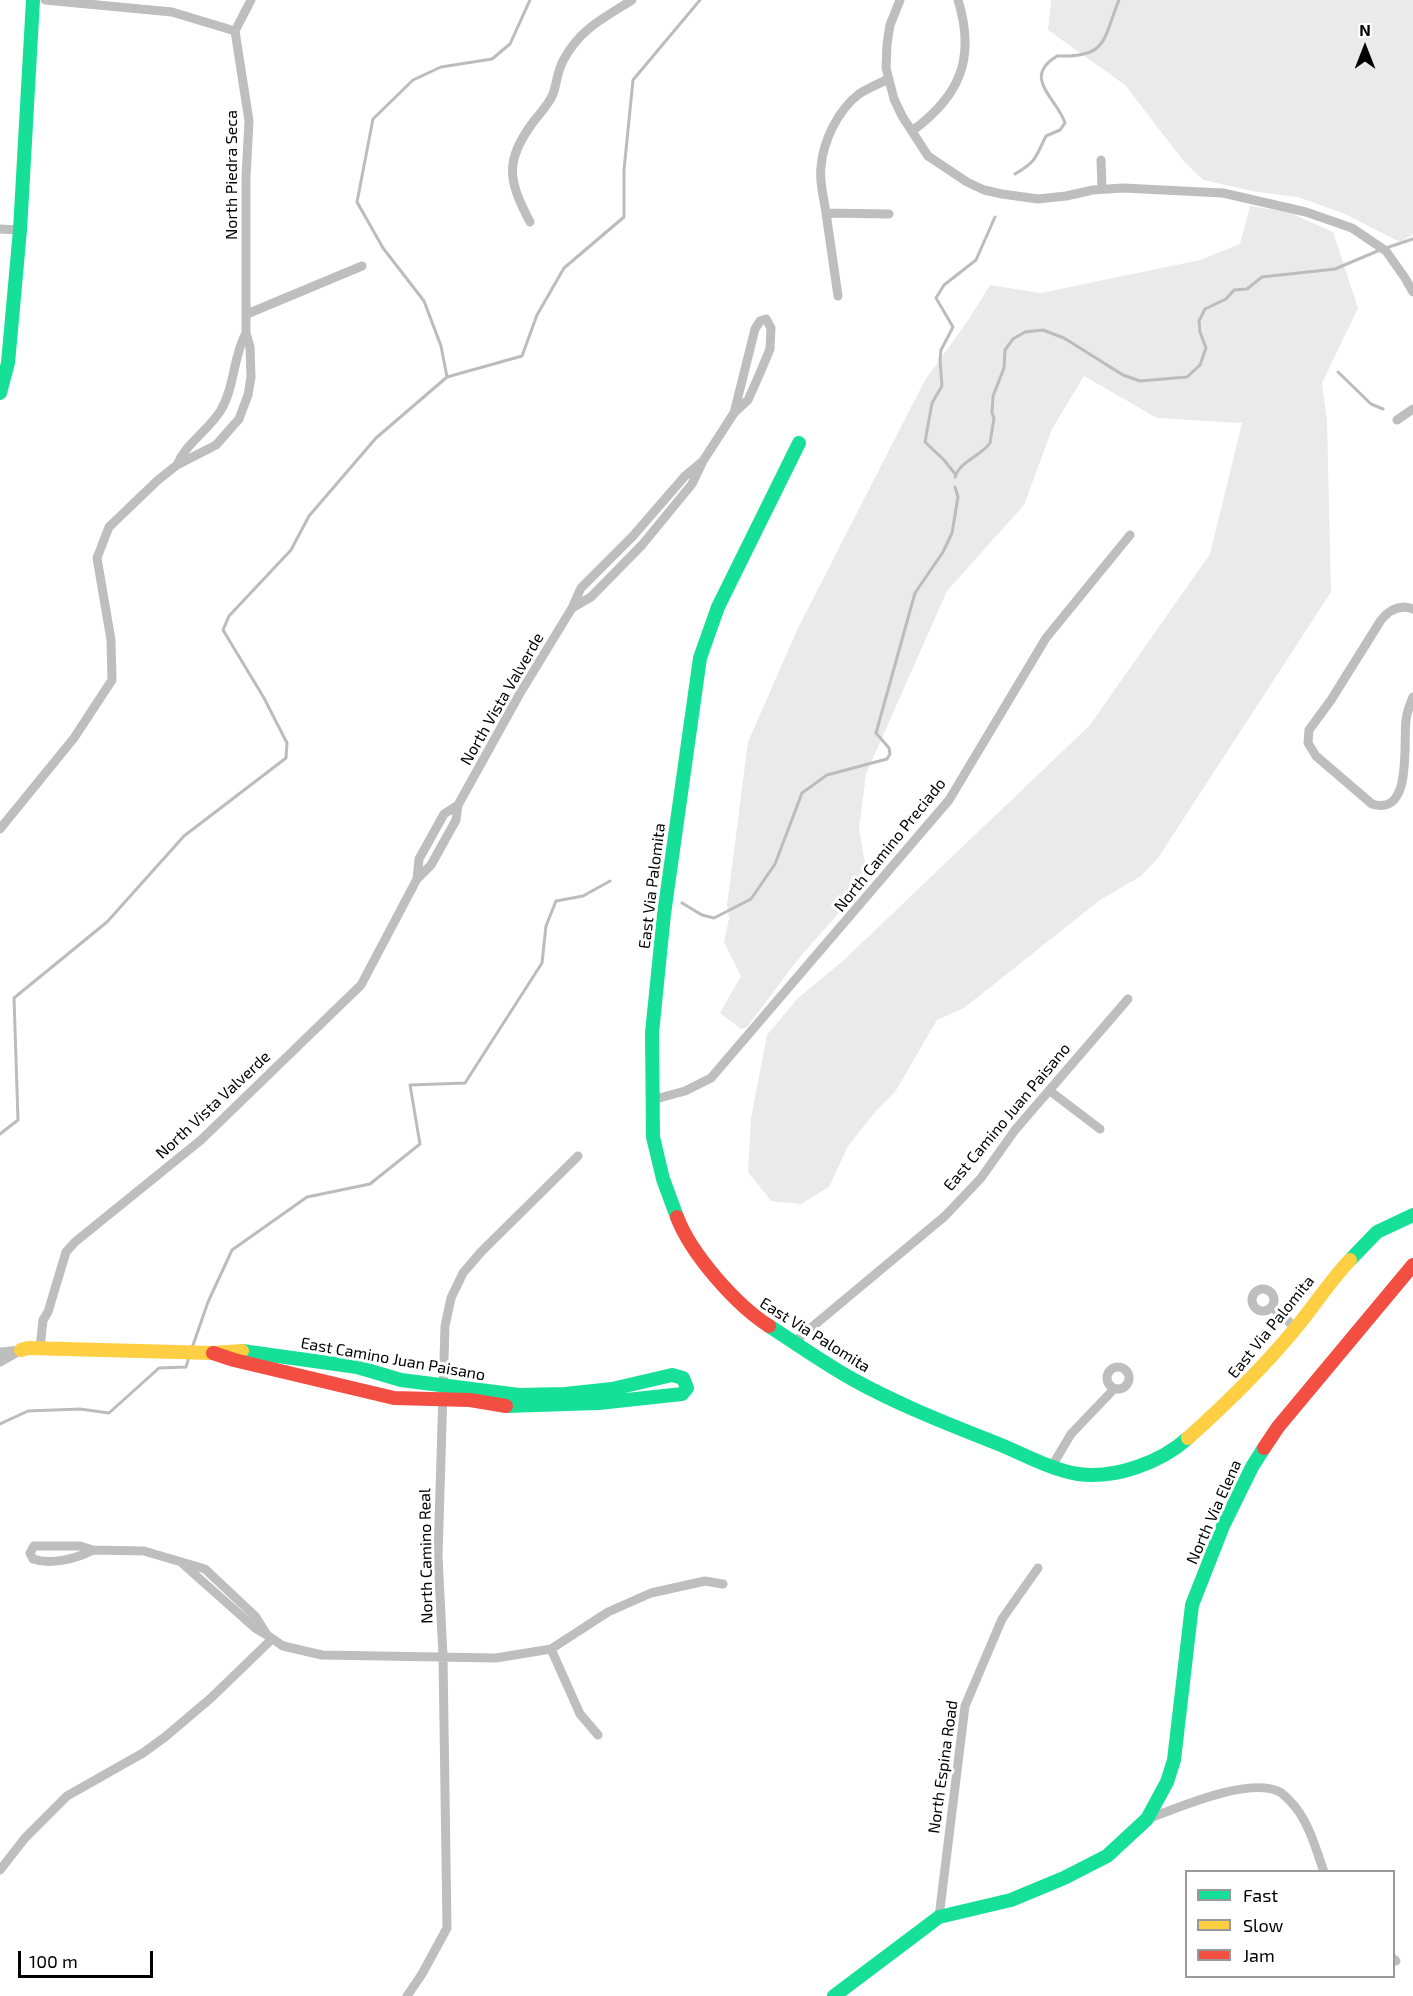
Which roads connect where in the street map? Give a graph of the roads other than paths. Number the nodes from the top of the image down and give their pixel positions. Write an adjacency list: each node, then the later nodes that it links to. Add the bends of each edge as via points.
1 (33, 0): 16 (street)
2 (45, 0): 7 (street, via 172,12)
3 (251, 0): 7 (street)
4 (632, 0): 14 (street, via 597,20 573,46 563,60 553,94 523,139 512,164 512,180)
5 (900, 0): 8 (street, via 890,25)
6 (958, 0): 9 (street, via 965,30 964,63 942,104)
7 (236, 31): 20 (street, North Piedra Seca, via 249,121)
8 (888, 79): 9 (street); 12 (street, via 859,94 838,118 829,136 820,169)
9 (912, 131): 11 (street, via 928,156 984,189 1038,199)
10 (1101, 160): 11 (street)
11 (1102, 189): 18 (street, via 1222,193 1306,212 1352,228 1386,251)
12 (826, 213): 13 (street); 19 (street)
13 (889, 214)
14 (530, 222)
15 (0, 229): 16 (street)
16 (20, 230): 22 (street, via 8,363)
17 (362, 266): 20 (street)
18 (1413, 292)
19 (838, 296)
20 (247, 314): 21 (street, North Piedra Seca)
21 (246, 333): 27 (street, North Piedra Seca, via 221,409 182,453); 27 (street, North Piedra Seca, via 251,377 238,419 216,445)
22 (0, 393)
23 (1413, 409): 25 (street)
24 (734, 413): 24 (street, North Vista Valverde, via 748,400 770,349 771,328 765,319 755,329); 31 (street, North Vista Valverde, via 692,484 642,545 591,597 572,608)
25 (1397, 420)
26 (799, 443): 36 (street, East Via Palomita, via 718,607 700,658 664,914 652,1033)
27 (177, 465): 32 (street, North Piedra Seca, via 109,527 97,558 111,640 112,680 74,738)
28 (1130, 535): 36 (street, North Camino Preciado, via 1046,638 949,800 877,887 711,1078 685,1091)
29 (1413, 609): 30 (street, via 1395,605 1387,612 1304,739 1316,756 1372,804 1387,811 1401,791 1406,717)
30 (1413, 697)
31 (458, 805): 33 (street, North Vista Valverde, via 456,820 431,865); 33 (street, North Vista Valverde, via 444,814 419,859)
32 (1, 825)
33 (417, 879): 44 (street, North Vista Valverde, via 361,985 201,1140 66,1252 43,1320)
34 (1128, 999): 35 (street, East Camino Juan Paisano)
35 (1050, 1091): 37 (street); 43 (street, East Camino Juan Paisano, via 1015,1130 981,1178 945,1216)
36 (652, 1100): 43 (street, East Via Palomita, via 653,1137 682,1230 714,1275 751,1315)
37 (1100, 1129)
38 (578, 1156): 50 (street, North Camino Real, via 481,1252 458,1282 447,1316)
39 (1413, 1215): 42 (street, East Via Palomita, via 1377,1232 1331,1280)
40 (1413, 1265): 59 (street, North Via Elena, via 1278,1427 1252,1467 1223,1526 1192,1605 1174,1760)
41 (1272, 1307): 42 (street)
42 (1296, 1328): 51 (street, East Via Palomita, via 1238,1393 1179,1446 1147,1464 1107,1473 1077,1474)
43 (794, 1342): 51 (street, East Via Palomita, via 854,1380 913,1409)
44 (40, 1348): 45 (street, East Camino Juan Paisano); 47 (street, East Camino Juan Paisano)
45 (21, 1350): 46 (street, East Camino Juan Paisano); 48 (street, East Camino Juan Paisano)
46 (0, 1352)
47 (213, 1353): 50 (street, East Camino Juan Paisano, via 240,1351 357,1367); 50 (street, East Camino Juan Paisano, via 394,1398)
48 (0, 1362)
49 (1114, 1389): 51 (street, via 1071,1434)
50 (443, 1394): 50 (street, East Camino Juan Paisano, via 511,1407 555,1406 682,1394 687,1388 683,1378 672,1376 565,1394); 57 (street, North Camino Real, via 438,1556)
51 (1052, 1466)
52 (93, 1550): 52 (street, via 80,1545 51,1544 34,1546 30,1552 33,1559 44,1563); 55 (street, via 144,1551 183,1564)
53 (1038, 1568): 62 (street, North Espina Road, via 1002,1618 964,1706)
54 (723, 1584): 56 (street, via 695,1583 651,1593 608,1612)
55 (270, 1637): 57 (street, via 290,1648 322,1655); 60 (street, via 211,1698 165,1737 67,1796)
56 (551, 1649): 57 (street, via 496,1658); 58 (street, via 580,1714)
57 (443, 1656): 63 (street, North Camino Real, via 447,1928)
58 (598, 1735)
59 (1147, 1820): 61 (street, via 1224,1792 1257,1787 1280,1792 1302,1817); 62 (street, via 1107,1856 1064,1878 1011,1900)
60 (0, 1870)
61 (1323, 1870)
62 (939, 1917): 64 (street)
63 (407, 1996)
64 (834, 1996)

